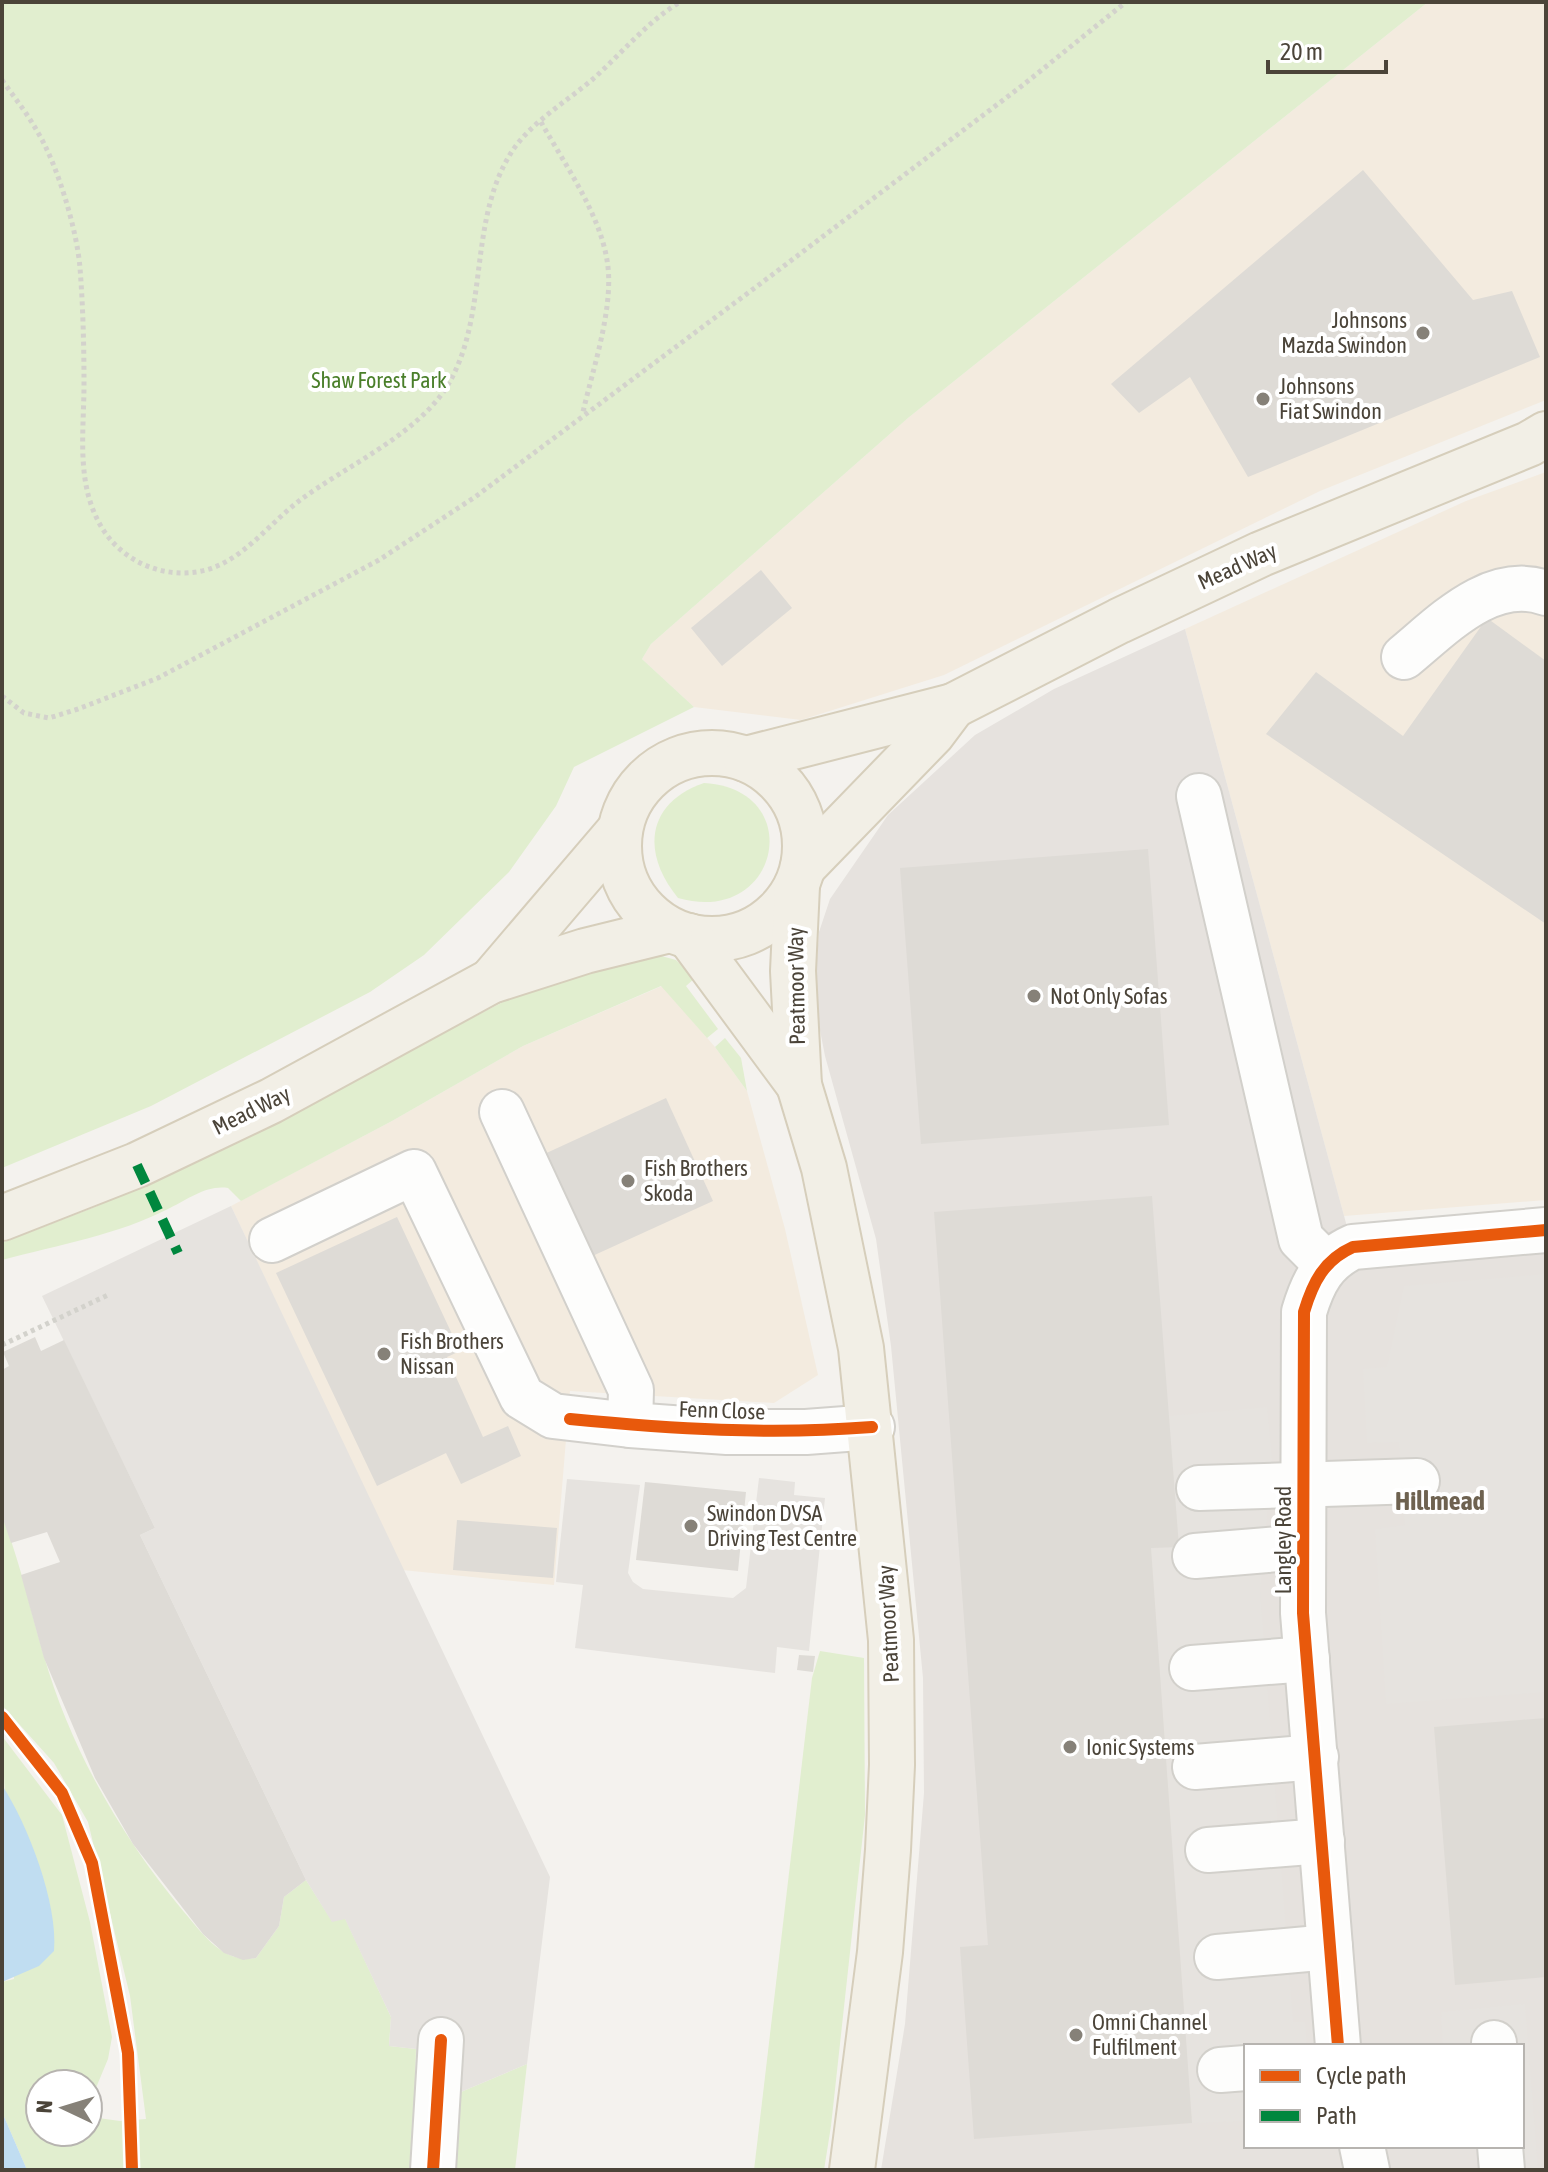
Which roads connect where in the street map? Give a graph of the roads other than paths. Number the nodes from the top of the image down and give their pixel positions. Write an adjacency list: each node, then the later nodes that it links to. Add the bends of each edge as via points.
1 (1540, 440): 4 (main road, Mead Way, via 1261,554)
2 (1546, 593): 3 (street, via 1475,599)
3 (1404, 657)
4 (953, 706): 5 (main road, Mead Way); 8 (main road, Mead Way)
5 (746, 759): 7 (main road, via 693,754 668,763 629,803); 8 (main road, via 789,793 801,818 806,846)
6 (1199, 796): 16 (street, via 1301,1239)
7 (619, 831): 9 (main road, via 619,861 628,889 646,913); 10 (main road, Mead Way)
8 (800, 876): 9 (main road, via 786,904 762,925 732,937 700,939); 11 (main road, Peatmoor Way, via 793,971)
9 (680, 933): 10 (main road, Mead Way, via 585,951); 11 (main road, Peatmoor Way)
10 (491, 981): 13 (main road, Mead Way, via 271,1101 137,1165)
11 (799, 1085): 18 (main road, Peatmoor Way, via 843,1252)
12 (502, 1112): 17 (street, via 631,1390)
13 (2, 1218)
14 (1546, 1230): 16 (street, via 1353,1247)
15 (272, 1240): 17 (street, Fenn Close, via 414,1172 522,1397 553,1416)
16 (1326, 1264): 20 (street, Langley Road, via 1304,1312)
17 (630, 1425): 18 (street, Fenn Close, via 727,1432)
18 (872, 1427): 37 (main road, Peatmoor Way, via 891,1640 892,1765 880,1952)
19 (1417, 1481): 20 (street)
20 (1303, 1484): 21 (street); 22 (street, Langley Road)
21 (1199, 1488)
22 (1303, 1547): 23 (street); 24 (street, Langley Road)
23 (1195, 1556)
24 (1307, 1659): 25 (street); 26 (street, Langley Road)
25 (1192, 1668)
26 (1316, 1757): 27 (street); 28 (street, Langley Road)
27 (1195, 1767)
28 (1322, 1841): 29 (street); 30 (street, Langley Road)
29 (1208, 1850)
30 (1330, 1947): 31 (street); 33 (street, Langley Road)
31 (1217, 1957)
32 (441, 2040): 36 (street)
33 (1338, 2044)
34 (1362, 2148): 38 (street)
35 (1500, 2148): 39 (street)
36 (433, 2170)
37 (852, 2170)
38 (1367, 2170)
39 (1502, 2170)

